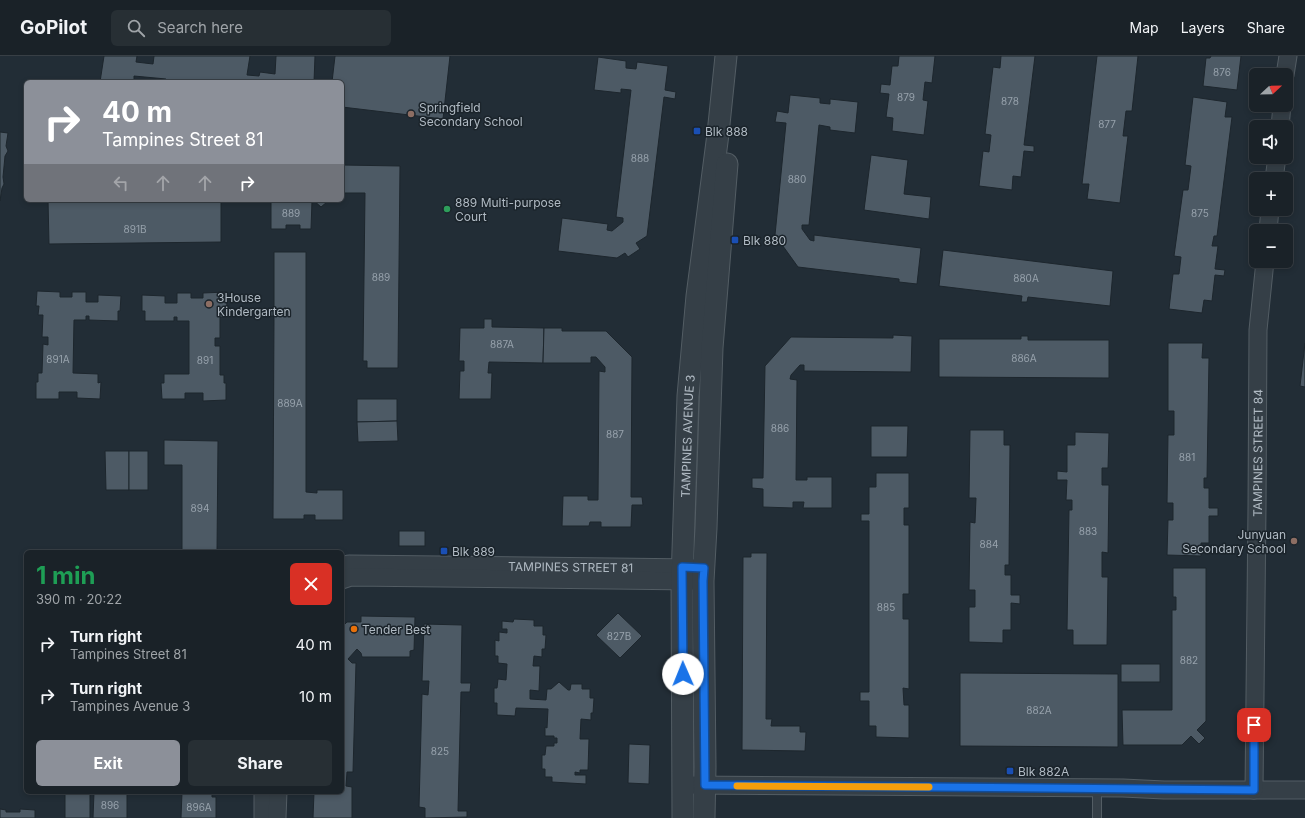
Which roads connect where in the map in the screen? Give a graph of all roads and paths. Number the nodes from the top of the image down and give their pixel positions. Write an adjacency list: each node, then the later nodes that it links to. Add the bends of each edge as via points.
1 (726, 56): 7 (street, TAMPINES AVENUE 3, via 697,296 688,396)
2 (741, 56): 8 (street, TAMPINES AVENUE 3, via 726,173 712,348)
3 (1288, 56): 4 (street)
4 (1286, 68)
5 (1264, 268): 13 (street, TAMPINES STREET 84, via 1258,330)
6 (344, 566): 7 (street, TAMPINES STREET 81)
7 (682, 574): 8 (street, TAMPINES STREET 81); 9 (street, TAMPINES STREET 81, via 351,577); 10 (street, TAMPINES AVENUE 3)
8 (704, 575): 11 (street, TAMPINES AVENUE 3)
9 (344, 579)
10 (684, 785): 11 (street); 19 (street, TAMPINES AVENUE 3)
11 (705, 785): 12 (street); 20 (street, TAMPINES AVENUE 3)
12 (1097, 788): 13 (street); 21 (lane)
13 (1254, 790): 14 (street)
14 (1305, 790)
15 (263, 794): 17 (street)
16 (278, 794): 18 (street)
17 (263, 818)
18 (278, 818)
19 (683, 818)
20 (704, 818)
21 (1097, 818)

